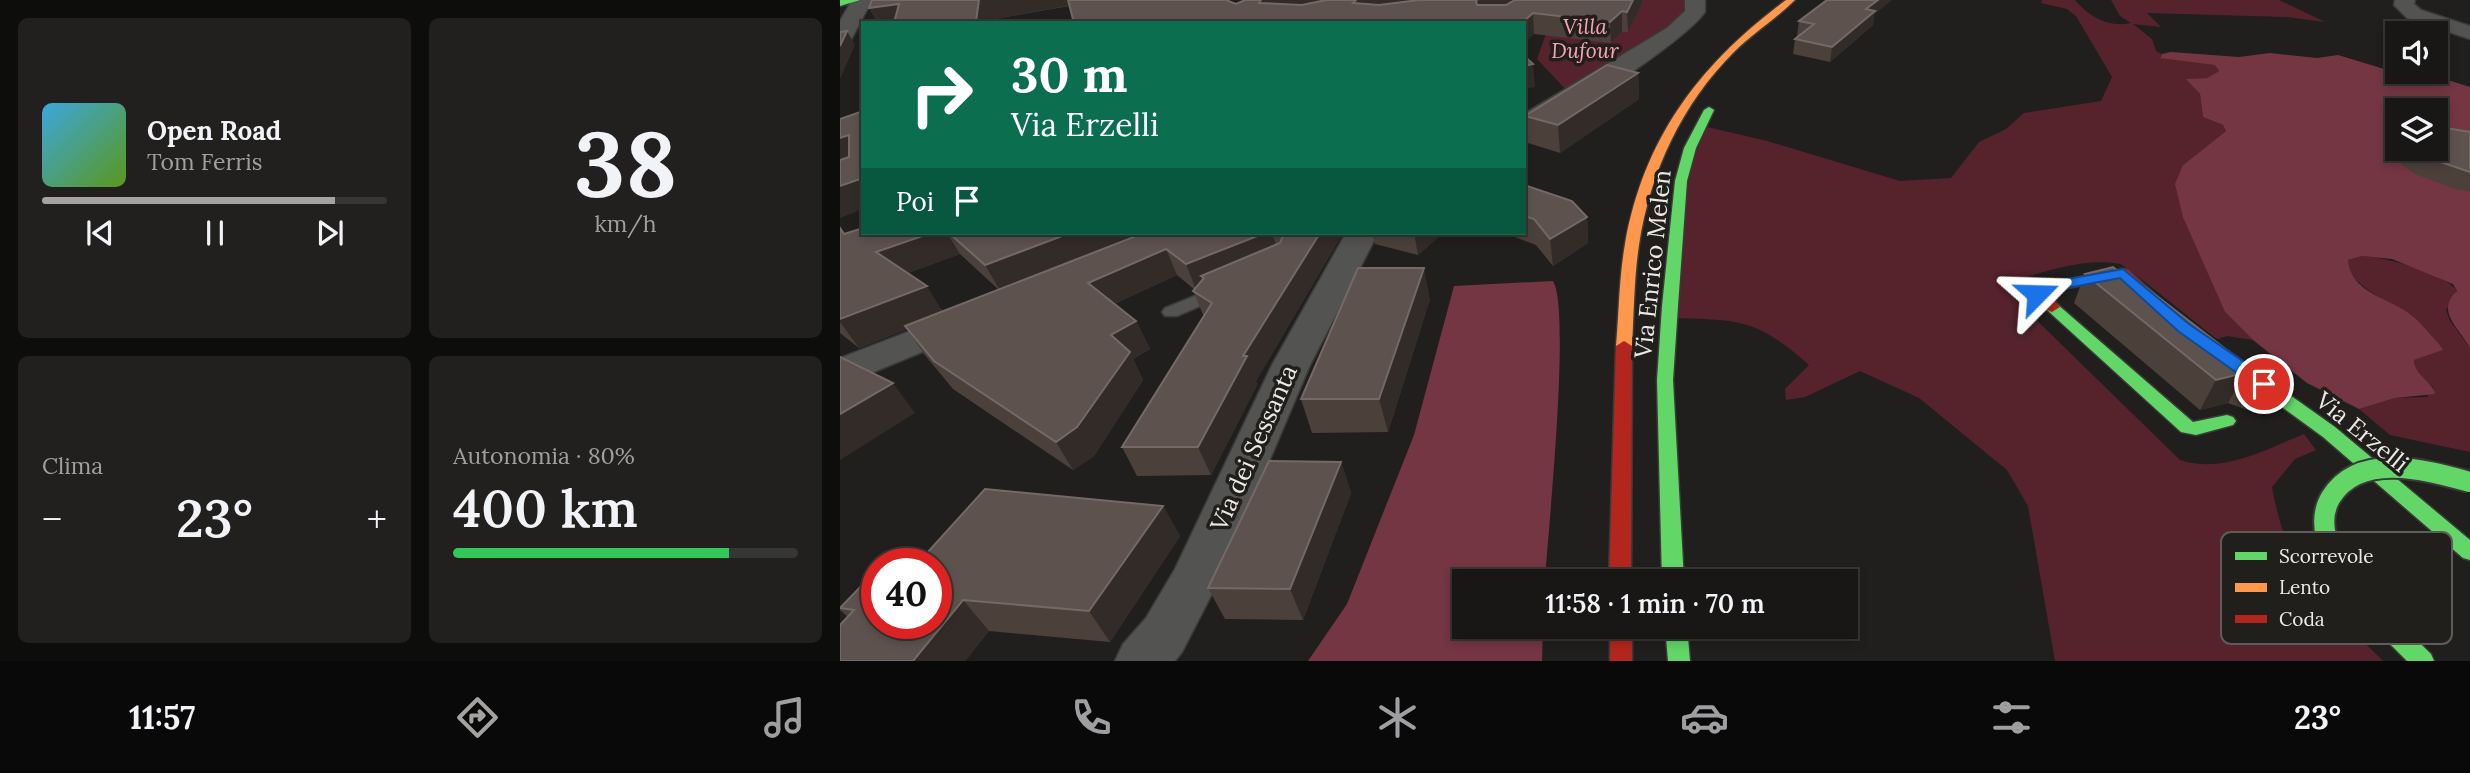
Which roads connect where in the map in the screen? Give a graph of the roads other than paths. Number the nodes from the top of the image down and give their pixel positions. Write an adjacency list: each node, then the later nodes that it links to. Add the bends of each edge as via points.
1 (1695, 0): 12 (street, via 1695,12 1675,33)
2 (1791, 0): 7 (main road)
3 (1802, 0): 7 (main road)
4 (1813, 0): 10 (main road)
5 (2405, 0): 8 (street, via 2404,5 2414,14)
6 (851, 6): 9 (street)
7 (1772, 13): 26 (main road, Via Enrico Melen, via 1710,68 1681,108 1647,178 1632,245 1621,387)
8 (2465, 31)
9 (840, 40)
10 (1742, 62)
11 (1719, 92): 27 (main road, Via Enrico Melen, via 1690,148 1678,214 1665,380)
12 (1526, 124)
13 (1361, 235): 31 (street, Via dei Sessanta, via 1292,365 1194,582 1164,635)
14 (2092, 277): 16 (lane); 20 (main road, Via Erzelli, via 2036,292 2187,427); 23 (main road, Via Erzelli, via 2118,272 2127,275 2160,309 2329,432)
15 (1234, 284): 18 (lane)
16 (2112, 293)
17 (992, 309): 19 (street)
18 (1171, 312)
19 (840, 373)
20 (2227, 421)
21 (2470, 482): 22 (main road, bridge, via 2417,470 2355,473 2332,489 2323,517)
22 (2326, 532)
23 (2446, 532)
24 (2452, 537): 25 (main road, Via Erzelli)
25 (2470, 552)
26 (1620, 569)
27 (1673, 569)
28 (1621, 639): 32 (main road)
29 (1677, 639): 33 (main road)
30 (2406, 644): 34 (main road, bridge)
31 (1142, 661)
32 (1621, 661)
33 (1679, 661)
34 (2423, 661)

